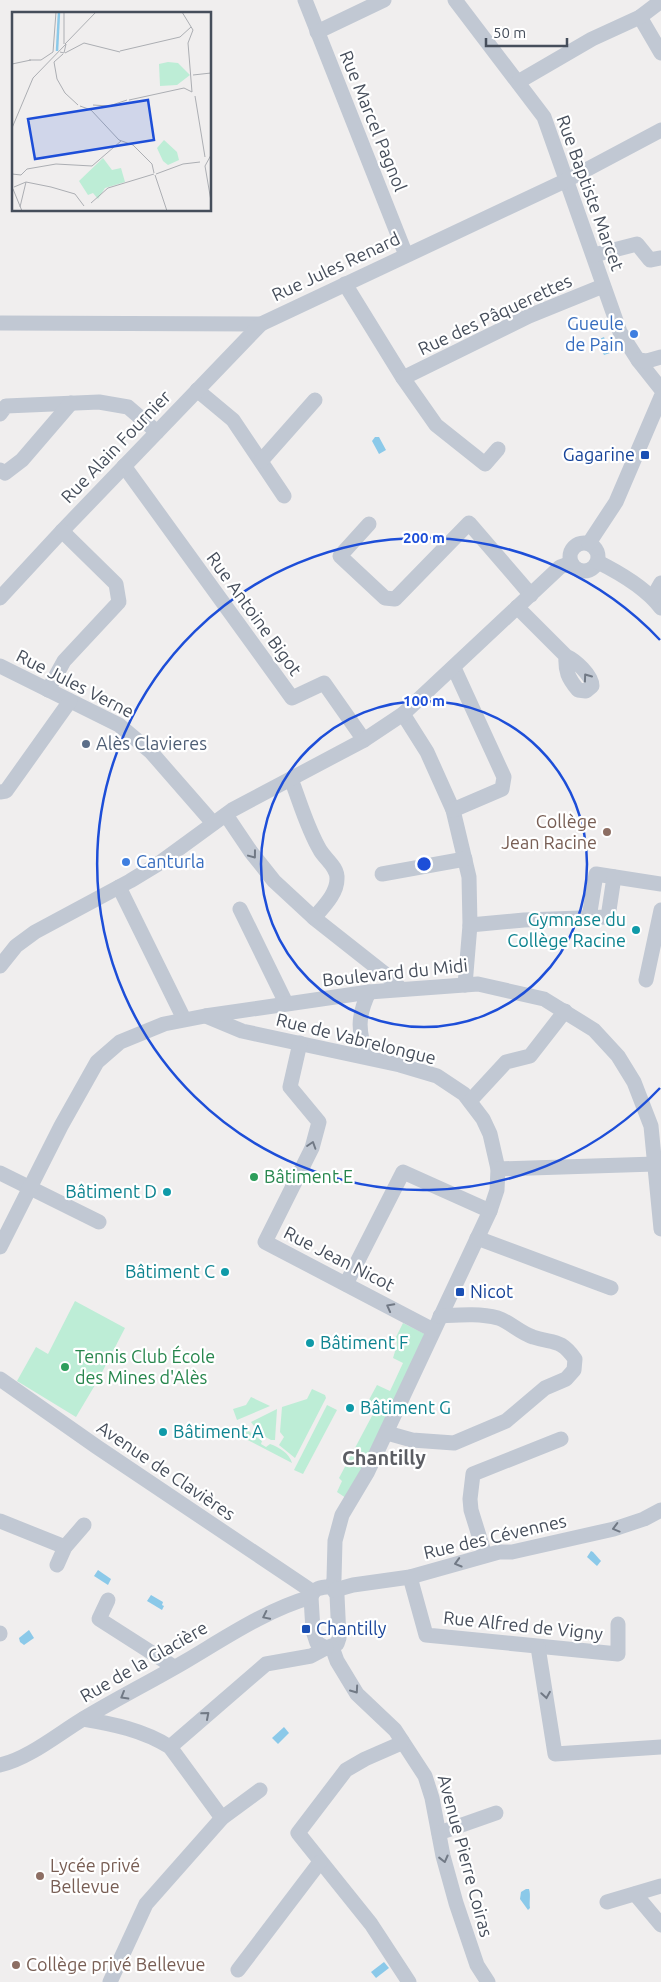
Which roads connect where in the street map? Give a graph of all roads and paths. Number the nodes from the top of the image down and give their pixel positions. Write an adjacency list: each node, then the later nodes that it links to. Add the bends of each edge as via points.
1 (305, 0): 6 (street, Rue Marcel Pagnol)
2 (384, 0): 6 (street)
3 (455, 0): 8 (street, Rue Baptiste Marcet)
4 (661, 2): 5 (street)
5 (640, 17): 7 (street); 8 (street, via 592,39)
6 (318, 32): 12 (street, Rue Marcel Pagnol)
7 (661, 53)
8 (518, 82): 10 (street, Rue Baptiste Marcet, via 544,117)
9 (661, 130): 10 (street, Rue Jules Renard)
10 (567, 180): 11 (street, Rue Baptiste Marcet); 12 (street, Rue Jules Renard)
11 (594, 255): 13 (street, via 637,244 650,260); 15 (street, Rue Baptiste Marcet)
12 (406, 256): 14 (street, Rue Jules Renard)
13 (661, 258)
14 (345, 284): 17 (street, Rue Jules Renard); 20 (street)
15 (604, 286): 19 (street, Rue Baptiste Marcet, via 620,332); 20 (street, Rue des Pâquerettes, via 529,316)
16 (0, 323): 17 (street, Rue Jules Renard)
17 (261, 324): 22 (street, Rue Alain Fournier)
18 (661, 357): 19 (street)
19 (638, 360): 21 (street, Rue Baptiste Marcet)
20 (402, 378): 28 (street, via 436,425 485,464)
21 (661, 389)
22 (197, 390): 27 (street, Rue Alain Fournier); 29 (street, via 234,420)
23 (661, 397): 35 (street, via 616,502)
24 (314, 400): 29 (street)
25 (71, 403): 26 (street, via 6,406); 27 (street, via 99,402 128,407); 31 (street, via 22,460 5,472)
26 (0, 414)
27 (157, 432): 30 (street, Rue Alain Fournier)
28 (498, 449)
29 (261, 461): 32 (street)
30 (124, 466): 34 (street, Rue Alain Fournier); 49 (street, Rue Antoine Bigot, via 292,698 324,682)
31 (0, 470)
32 (284, 496)
33 (369, 524): 39 (street, via 340,556 385,598 395,600 468,524)
34 (62, 531): 40 (street, Rue Alain Fournier); 46 (street, via 116,584 119,602 64,661)
35 (589, 544): 36 (street, via 597,550); 37 (street, via 580,543 574,547 570,554)
36 (598, 562): 37 (street, via 584,572); 41 (street)
37 (571, 563): 39 (street, via 560,567)
38 (661, 583): 41 (street)
39 (531, 595): 42 (street)
40 (0, 598)
41 (657, 602)
42 (517, 608): 43 (street); 45 (street)
43 (566, 656)
44 (0, 666): 46 (street, Rue Jules Verne)
45 (454, 668): 48 (street); 52 (street, via 504,784 502,789)
46 (48, 690): 47 (street, Rue Jules Verne)
47 (70, 700): 51 (street, via 6,791); 53 (street, Rue Jules Verne, via 119,725 137,739)
48 (403, 714): 49 (street); 52 (street, via 427,752)
49 (364, 740): 50 (street)
50 (291, 779): 53 (street); 60 (street, via 320,851 336,871 337,880 330,898)
51 (0, 792)
52 (453, 810): 54 (street)
53 (219, 819): 57 (street, via 158,864); 60 (street, Rue Jules Verne, one-way to 60, via 274,881)
54 (465, 859): 55 (street); 61 (street, via 469,876)
55 (382, 874)
56 (661, 884): 61 (street, via 614,877 608,917)
57 (119, 887): 62 (street, via 36,932 16,946); 70 (street)
58 (240, 909): 67 (street)
59 (661, 910): 63 (street)
60 (314, 918): 65 (street, Rue Jules Verne)
61 (470, 925): 64 (street)
62 (0, 966)
63 (646, 980)
64 (465, 985): 65 (street, Boulevard du Midi); 68 (street, Boulevard du Midi, via 478,984 544,999)
65 (401, 989): 66 (street, Boulevard du Midi)
66 (369, 992): 67 (street, Boulevard du Midi); 72 (street, via 359,1024)
67 (286, 1003): 69 (street, Boulevard du Midi)
68 (565, 1011): 73 (street, via 530,1056 506,1062); 74 (street, Boulevard du Midi, via 594,1030 618,1056 634,1082 651,1126)
69 (205, 1016): 70 (street, Boulevard du Midi); 71 (street, Rue de Vabrelongue, via 242,1031)
70 (184, 1019): 77 (street, Boulevard du Midi, via 120,1042 98,1062 61,1126)
71 (300, 1044): 72 (street, Rue de Vabrelongue); 83 (street, Rue Jean Nicot, one-way to 71, via 265,1242 312,1148 319,1122 290,1087)
72 (367, 1057): 73 (street, Rue de Vabrelongue, via 437,1076)
73 (470, 1101): 75 (street, Rue de Vabrelongue, via 490,1134)
74 (655, 1164): 75 (street); 80 (street, Boulevard du Midi)
75 (498, 1169): 78 (street, Rue de Vabrelongue, via 497,1190)
76 (0, 1173): 77 (street)
77 (31, 1188): 79 (street); 82 (street, Boulevard du Midi)
78 (490, 1210): 81 (street, Rue de Vabrelongue); 83 (street, via 403,1172)
79 (99, 1222)
80 (661, 1229)
81 (477, 1238): 84 (street); 85 (street, Rue de Vabrelongue)
82 (0, 1247)
83 (346, 1284): 85 (street, Rue Jean Nicot, one-way to 83)
84 (611, 1288)
85 (437, 1323): 87 (street, Rue de Vabrelongue); 87 (street, via 473,1314 499,1318 530,1336 559,1342 576,1359 574,1370 566,1379 545,1388 506,1421 454,1443 412,1440)
86 (0, 1379): 97 (street, Avenue de Clavières)
87 (387, 1433): 96 (street, Rue de Vabrelongue, via 342,1515 334,1541)
88 (561, 1439): 93 (street, via 474,1474 471,1510)
89 (661, 1510): 93 (street, Rue des Cévennes, one-way to 93, via 614,1529)
90 (0, 1521): 92 (street)
91 (84, 1525): 92 (street)
92 (65, 1547): 94 (street)
93 (485, 1556): 95 (street, Rue des Cévennes, one-way to 95)
94 (57, 1565)
95 (410, 1577): 96 (street, Rue des Cévennes); 100 (street, Rue Alfred de Vigny, via 426,1635)
96 (334, 1589): 97 (street, Rue des Cévennes, via 318,1588); 101 (street, Rue de Vabrelongue, via 339,1638 337,1644)
97 (312, 1594): 101 (street, Avenue Pierre Coiras, via 313,1631 317,1643); 102 (street, Rue de la Glacière, one-way to 102, via 235,1631)
98 (108, 1600): 102 (street, via 99,1619)
99 (618, 1624): 100 (street, Rue Alfred de Vigny, via 618,1654)
100 (538, 1647): 106 (street, one-way to 106, via 555,1754)
101 (329, 1648): 104 (street, Avenue Pierre Coiras, one-way to 104, via 357,1694 395,1730); 105 (street, one-way to 101, via 266,1664 311,1656)
102 (174, 1667): 103 (street, Rue de la Glacière, one-way to 103)
103 (83, 1719): 105 (street, via 124,1727); 107 (street, Rue de la Glacière, via 21,1758)
104 (402, 1741): 111 (street, Avenue Pierre Coiras, via 425,1776); 112 (street, via 346,1770 298,1833)
105 (170, 1747): 110 (street)
106 (661, 1747)
107 (2, 1764)
108 (260, 1790): 110 (street)
109 (496, 1813): 111 (street)
110 (222, 1818): 119 (street, via 146,1904)
111 (439, 1833): 118 (street, Avenue Pierre Coiras, one-way to 118, via 456,1904)
112 (320, 1862): 117 (street); 120 (street, via 371,1924)
113 (661, 1886): 114 (street)
114 (635, 1894): 115 (street); 116 (street)
115 (607, 1902)
116 (661, 1925)
117 (238, 1970)
118 (482, 1980)
119 (110, 1982)
120 (409, 1982)

